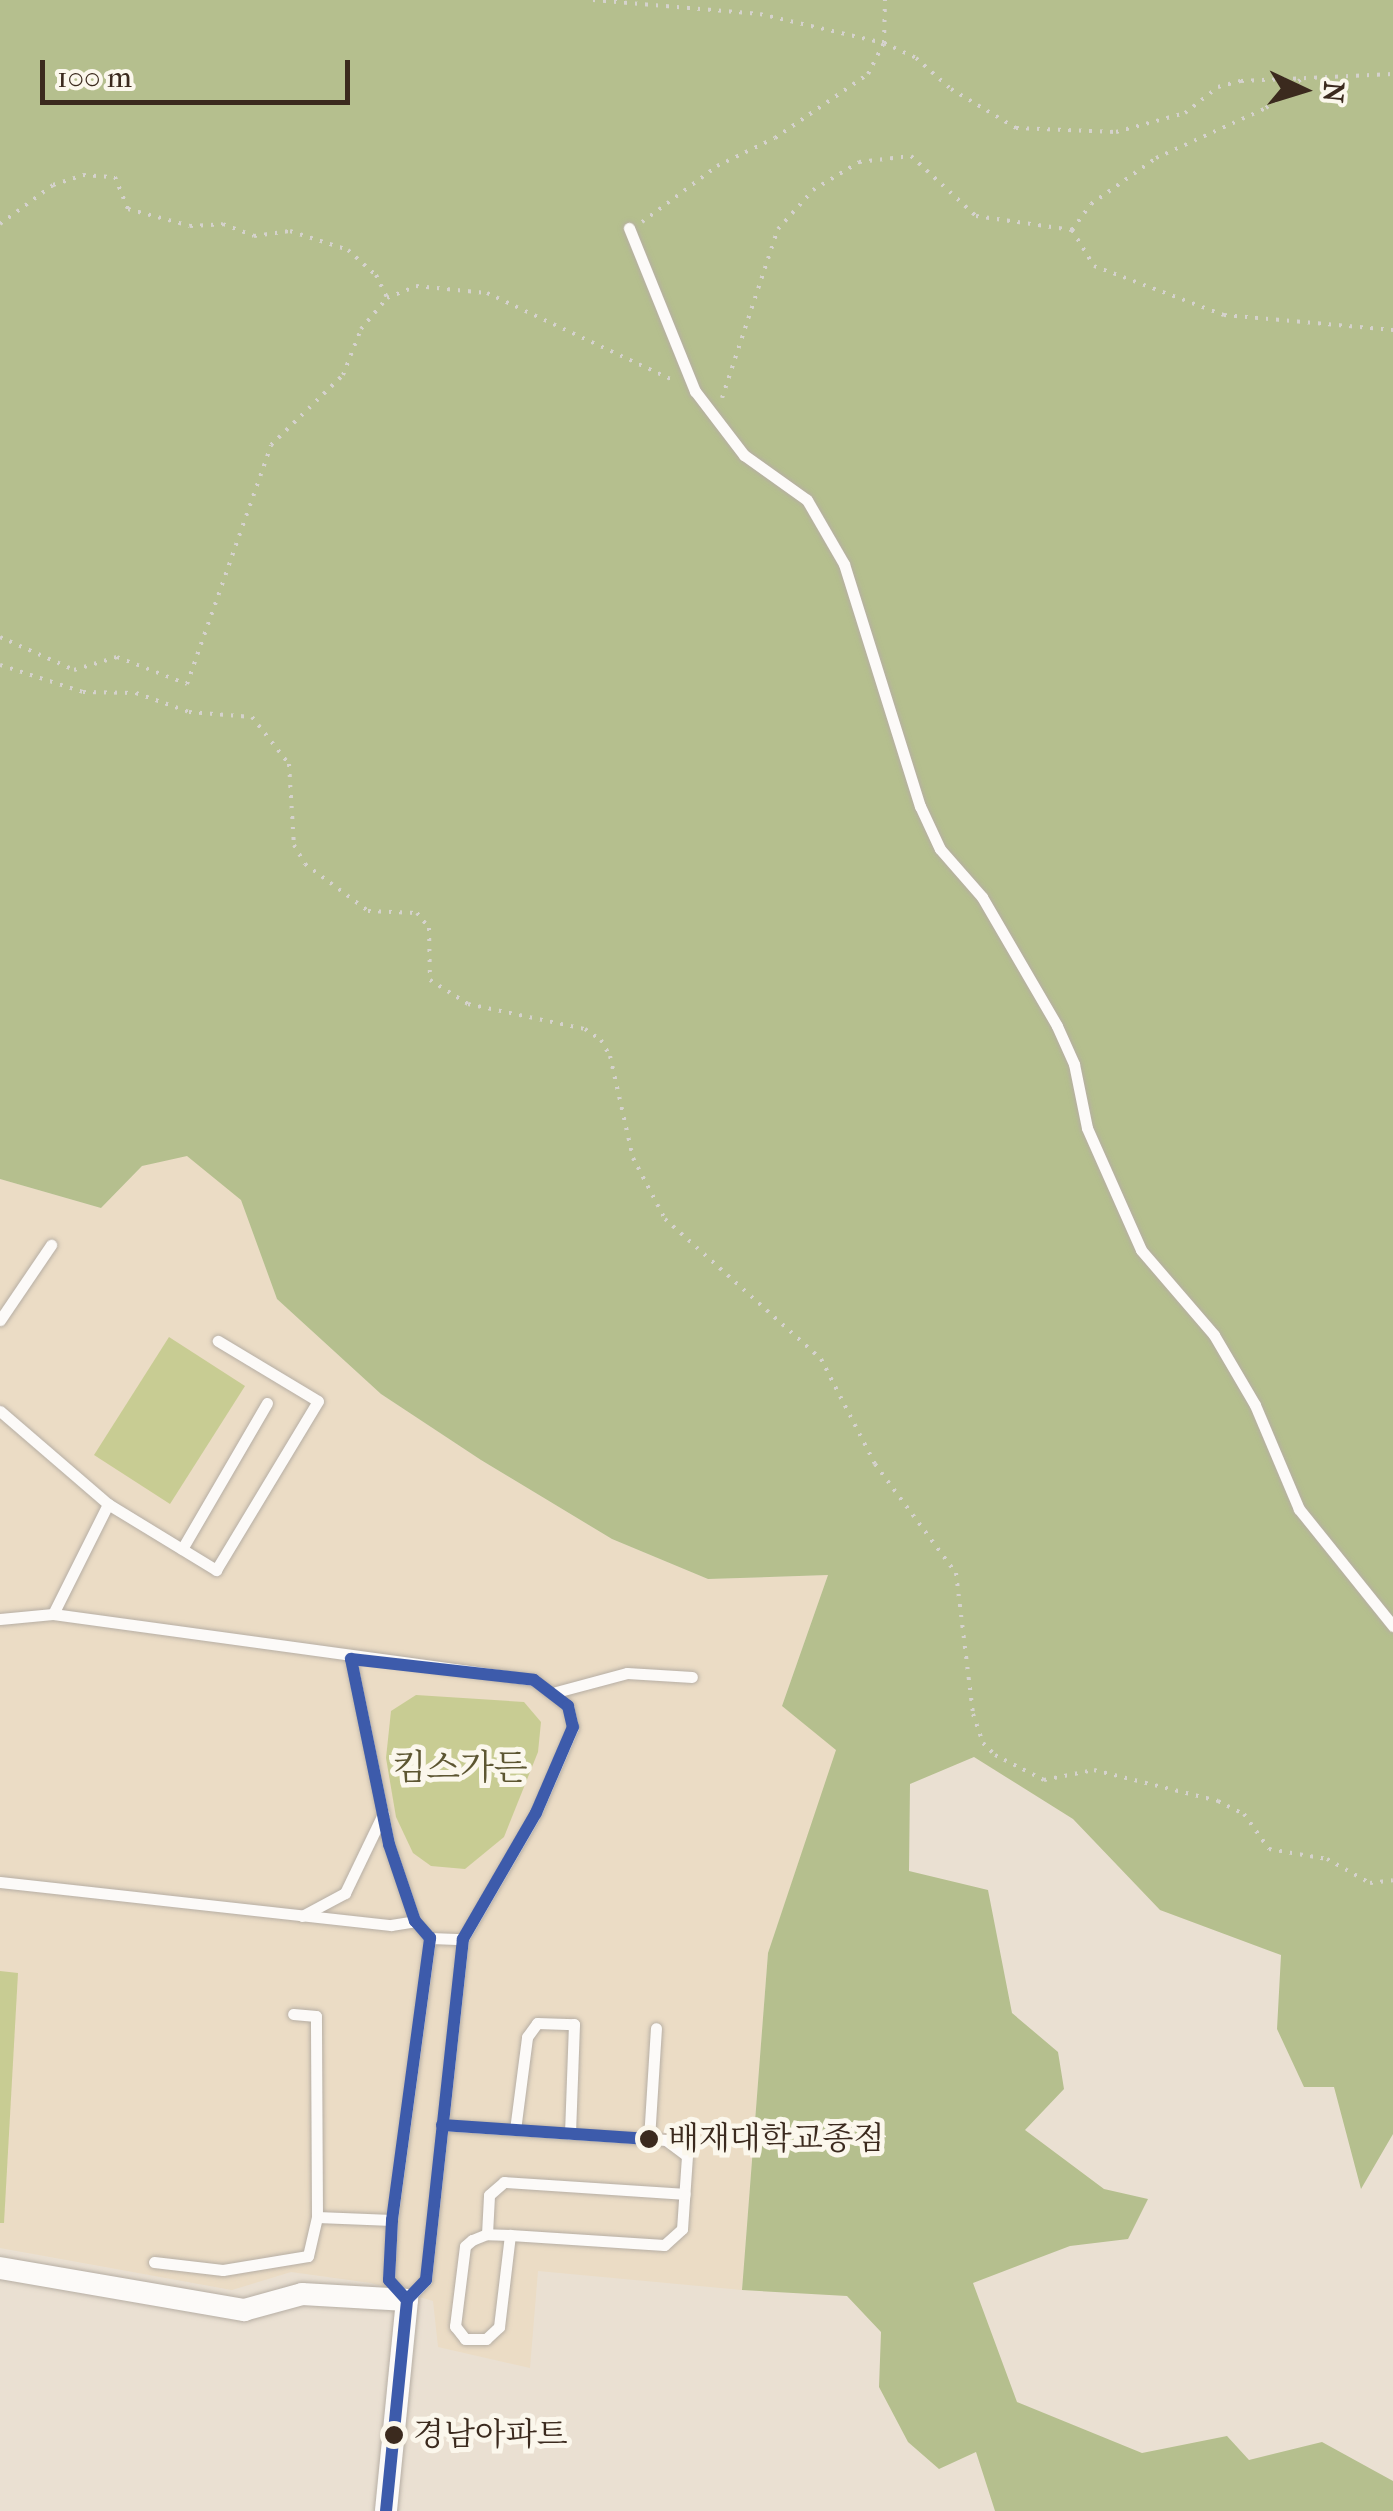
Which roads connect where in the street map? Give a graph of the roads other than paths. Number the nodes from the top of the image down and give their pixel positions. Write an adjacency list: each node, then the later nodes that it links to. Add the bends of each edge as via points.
1 (628, 228): 11 (lane, via 696,391 744,455 807,500 820,521 868,625 920,806 940,849 982,897 1057,1026 1074,1064 1087,1128 1141,1250 1214,1335 1255,1405 1299,1509)
2 (51, 1245): 3 (lane)
3 (0, 1320)
4 (218, 1341): 8 (lane, via 318,1402 216,1570)
5 (267, 1404): 8 (lane)
6 (0, 1411): 7 (lane)
7 (108, 1504): 8 (lane); 9 (lane)
8 (182, 1549)
9 (53, 1614): 10 (lane); 12 (lane)
10 (0, 1620)
11 (1393, 1626)
12 (352, 1658): 14 (lane, via 534,1680); 15 (lane)
13 (692, 1676): 14 (lane, via 628,1673)
14 (556, 1692): 20 (lane, via 573,1726 536,1813)
15 (382, 1814): 17 (lane, via 345,1893); 18 (lane)
16 (0, 1882): 17 (lane)
17 (301, 1916): 18 (lane, via 391,1925)
18 (415, 1921): 19 (lane)
19 (430, 1938): 20 (lane); 29 (lane)
20 (464, 1939): 23 (lane)
21 (293, 2014): 28 (lane, via 316,2016)
22 (656, 2028): 26 (lane)
23 (442, 2125): 24 (lane); 34 (lane, via 426,2280)
24 (515, 2130): 25 (lane); 25 (lane, via 528,2037 537,2023 574,2024)
25 (570, 2134): 26 (lane)
26 (648, 2139): 27 (lane, via 679,2145 687,2156)
27 (685, 2194): 30 (lane, via 504,2182 488,2195); 31 (lane, via 682,2229 664,2245)
28 (316, 2217): 29 (lane); 32 (lane, via 308,2256 223,2270)
29 (392, 2220): 34 (lane, via 389,2280)
30 (487, 2234): 31 (lane); 31 (lane, via 466,2246 455,2326 465,2339 486,2339 499,2327)
31 (510, 2235)
32 (154, 2262)
33 (0, 2268): 34 (street, via 244,2310 302,2294)
34 (407, 2300): 35 (street)
35 (386, 2511)

